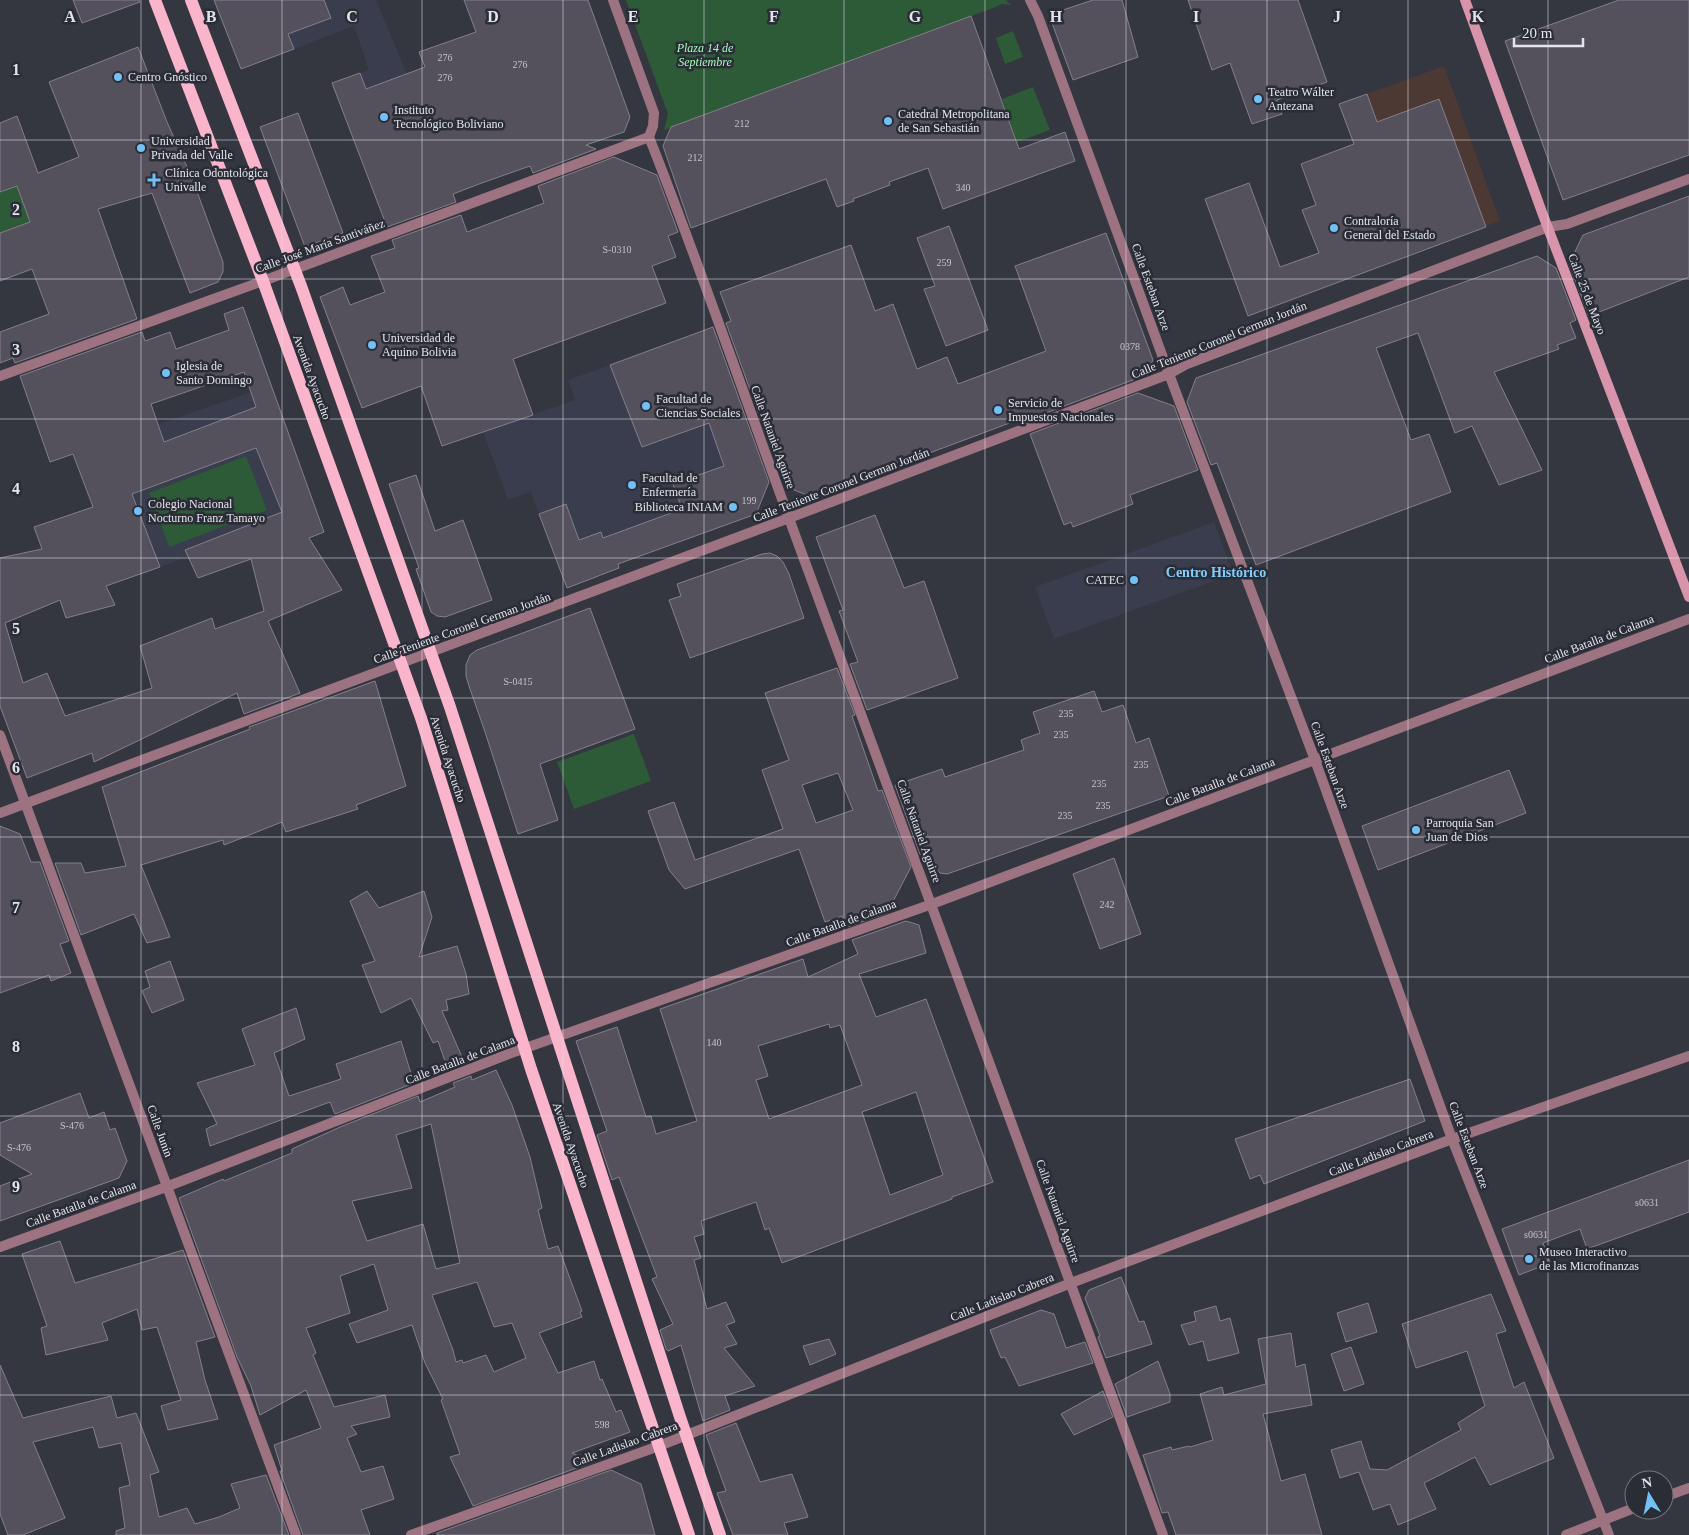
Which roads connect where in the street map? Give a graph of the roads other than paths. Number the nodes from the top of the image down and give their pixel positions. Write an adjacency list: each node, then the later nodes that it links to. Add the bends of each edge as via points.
1 (155, 0): 10 (main road, Avenida Ayacucho)
2 (191, 0): 9 (main road, Avenida Ayacucho)
3 (613, 0): 6 (street, via 654,113)
4 (1032, 0): 11 (street, Calle Esteban Arze)
5 (1465, 0): 8 (main road, Calle 25 de Mayo)
6 (649, 136): 9 (street, Calle José María Santiváñez); 13 (street, Calle Nataniel Aguirre)
7 (1689, 179): 8 (street, Calle Teniente Coronel German Jordán, via 1567,224)
8 (1548, 227): 11 (street, Calle Teniente Coronel German Jordán, via 1187,364); 14 (main road, Calle 25 de Mayo)
9 (294, 269): 10 (street, Calle José María Santiváñez); 16 (main road, Avenida Ayacucho)
10 (263, 280): 12 (street, Calle José María Santiváñez); 17 (main road, Avenida Ayacucho)
11 (1169, 374): 13 (street, Calle Teniente Coronel German Jordán); 19 (street, Calle Esteban Arze)
12 (0, 376)
13 (789, 518): 16 (street, Calle Teniente Coronel German Jordán); 22 (street, Calle Nataniel Aguirre)
14 (1689, 596)
15 (1689, 619): 19 (street, Calle Batalla de Calama)
16 (431, 653): 17 (street, Calle Teniente Coronel German Jordán); 23 (main road, Avenida Ayacucho)
17 (402, 663): 20 (street, Calle Teniente Coronel German Jordán); 24 (main road, Avenida Ayacucho)
18 (0, 735): 20 (street, Calle Junín)
19 (1315, 760): 22 (street, Calle Batalla de Calama); 26 (street, Calle Esteban Arze)
20 (25, 803): 21 (street, Calle Teniente Coronel German Jordán); 27 (street, Calle Junín)
21 (0, 813)
22 (932, 904): 23 (street, Calle Batalla de Calama); 29 (street, Calle Nataniel Aguirre)
23 (557, 1038): 24 (street, Calle Batalla de Calama); 30 (main road, Avenida Ayacucho)
24 (525, 1049): 27 (street, Calle Batalla de Calama); 31 (main road, Avenida Ayacucho)
25 (1689, 1056): 26 (street, Calle Ladislao Cabrera)
26 (1452, 1139): 29 (street, Calle Ladislao Cabrera); 35 (street, Calle Esteban Arze)
27 (166, 1187): 28 (street, Calle Batalla de Calama); 36 (street, Calle Junín)
28 (0, 1247)
29 (1071, 1283): 30 (street, Calle Ladislao Cabrera); 40 (street, Calle Nataniel Aguirre)
30 (686, 1435): 31 (street, Calle Ladislao Cabrera); 39 (main road, Avenida Ayacucho)
31 (659, 1446): 37 (street, Calle Ladislao Cabrera); 38 (main road, Avenida Ayacucho)
32 (1689, 1488): 33 (street)
33 (1674, 1493)
34 (1624, 1512): 35 (street)
35 (1603, 1519): 41 (street); 42 (street, Calle Esteban Arze)
36 (296, 1535)
37 (411, 1535)
38 (689, 1535)
39 (720, 1535)
40 (1163, 1535)
41 (1566, 1535)
42 (1609, 1535)

